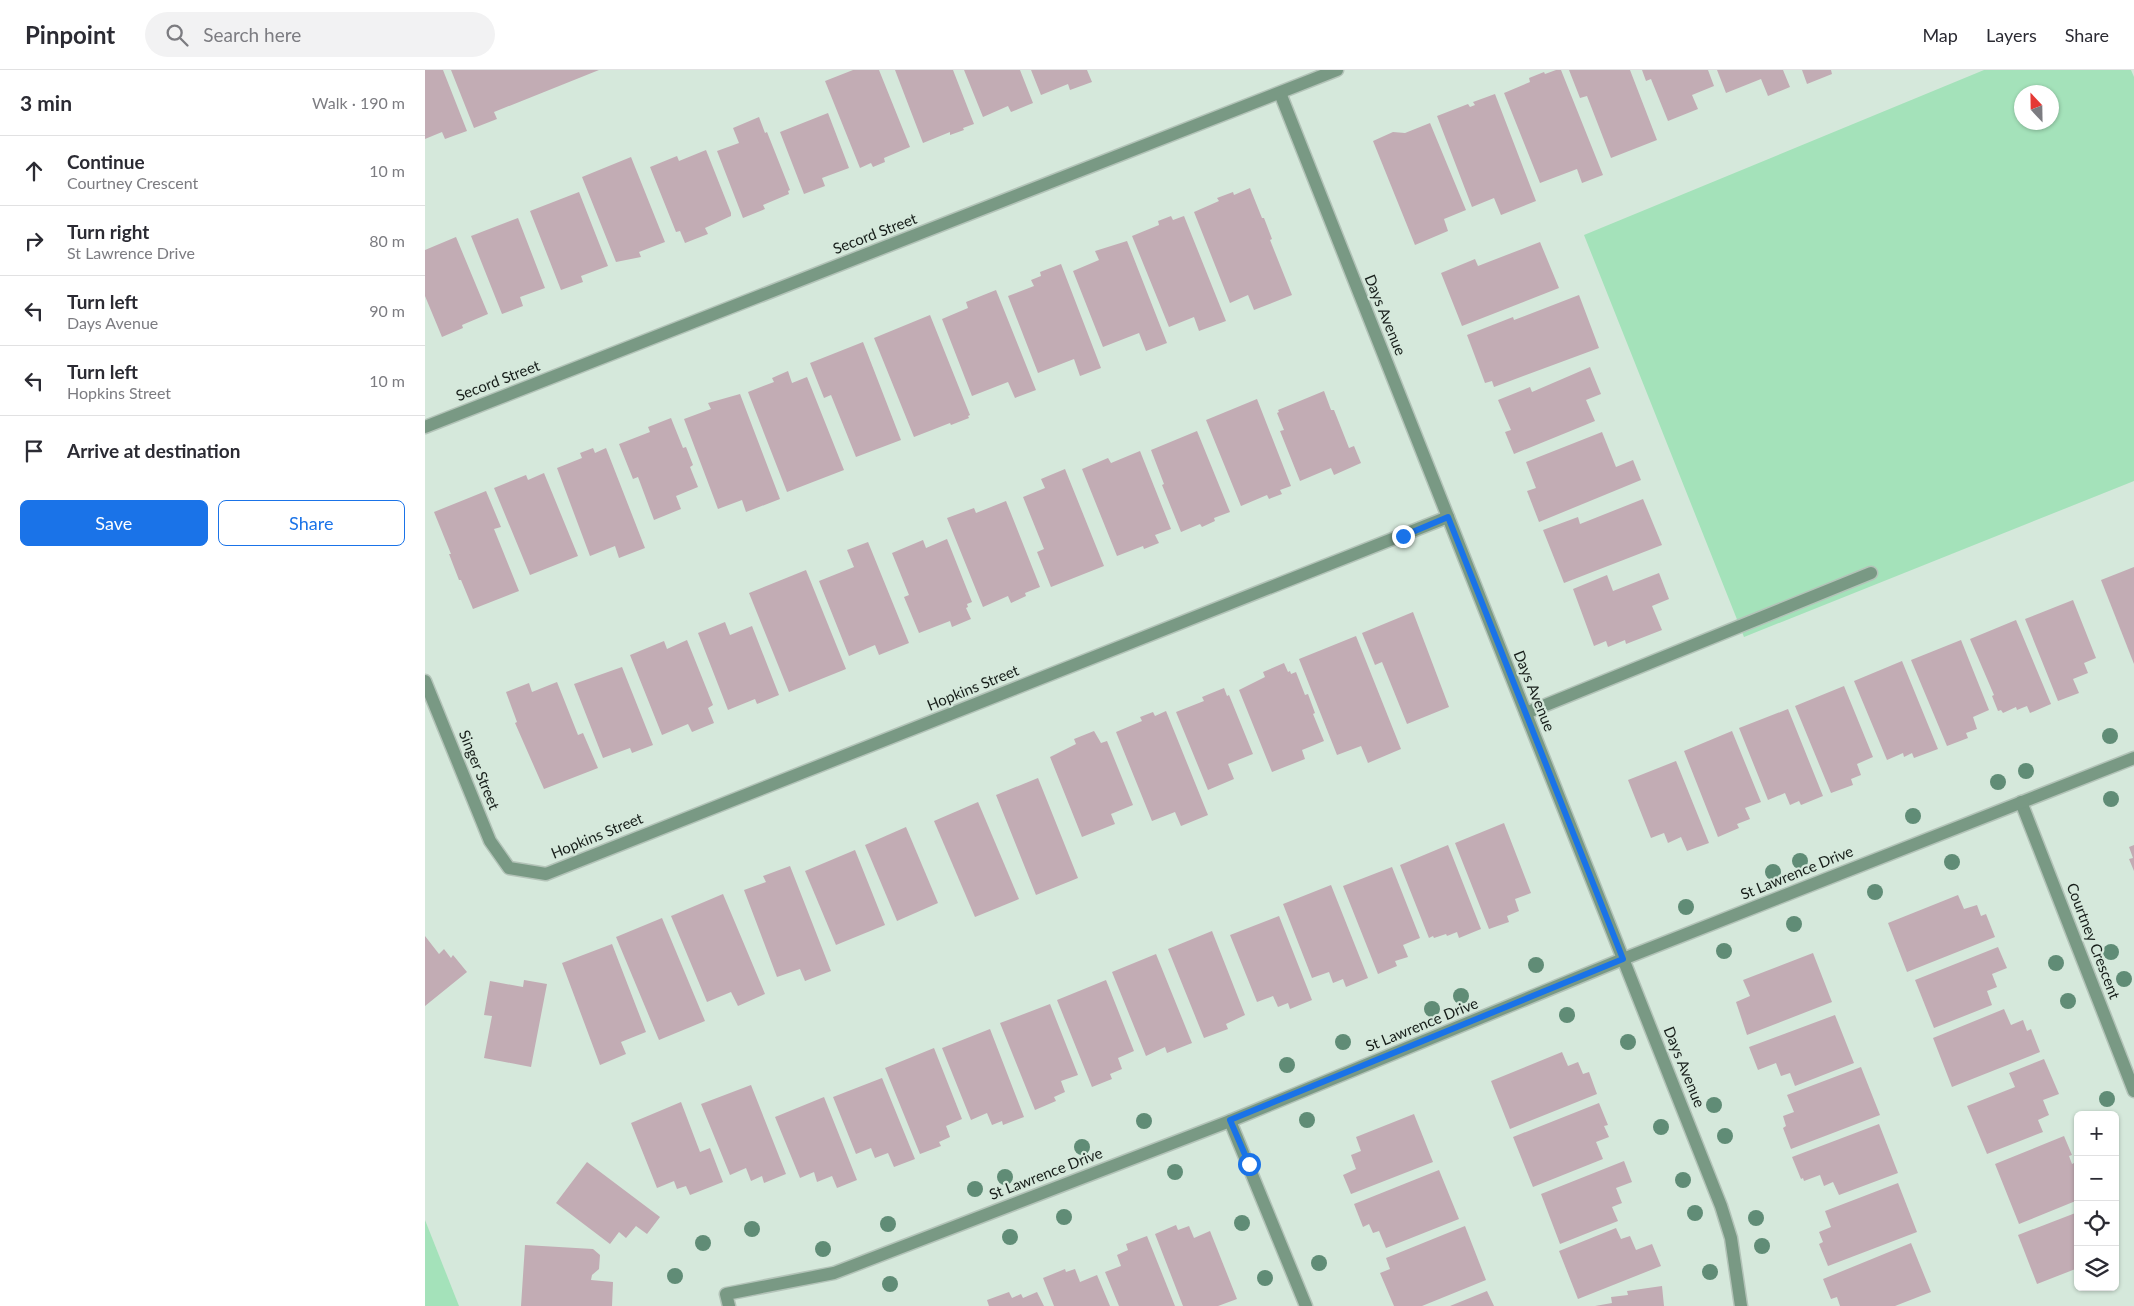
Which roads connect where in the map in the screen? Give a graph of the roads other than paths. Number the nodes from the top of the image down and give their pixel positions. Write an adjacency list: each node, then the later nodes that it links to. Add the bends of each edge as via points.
1 (1337, 70): 2 (street, Secord Street)
2 (1280, 93): 3 (street, Secord Street); 4 (street, Days Avenue)
3 (425, 427)
4 (1448, 517): 7 (street, Days Avenue); 10 (street, Hopkins Street, via 546,874)
5 (1871, 573): 7 (street)
6 (425, 681): 10 (street, Singer Street, via 490,841)
7 (1526, 713): 11 (street, Days Avenue)
8 (2134, 758): 9 (street, St Lawrence Drive)
9 (2021, 802): 11 (street, St Lawrence Drive); 12 (street, Courtney Crescent)
10 (509, 868)
11 (1623, 959): 13 (street, St Lawrence Drive); 16 (street, Days Avenue, via 1721,1206 1731,1238)
12 (2134, 1091)
13 (1230, 1120): 14 (street, St Lawrence Drive, via 834,1273 726,1294); 15 (street)
14 (729, 1306)
15 (1306, 1306)
16 (1741, 1306)

